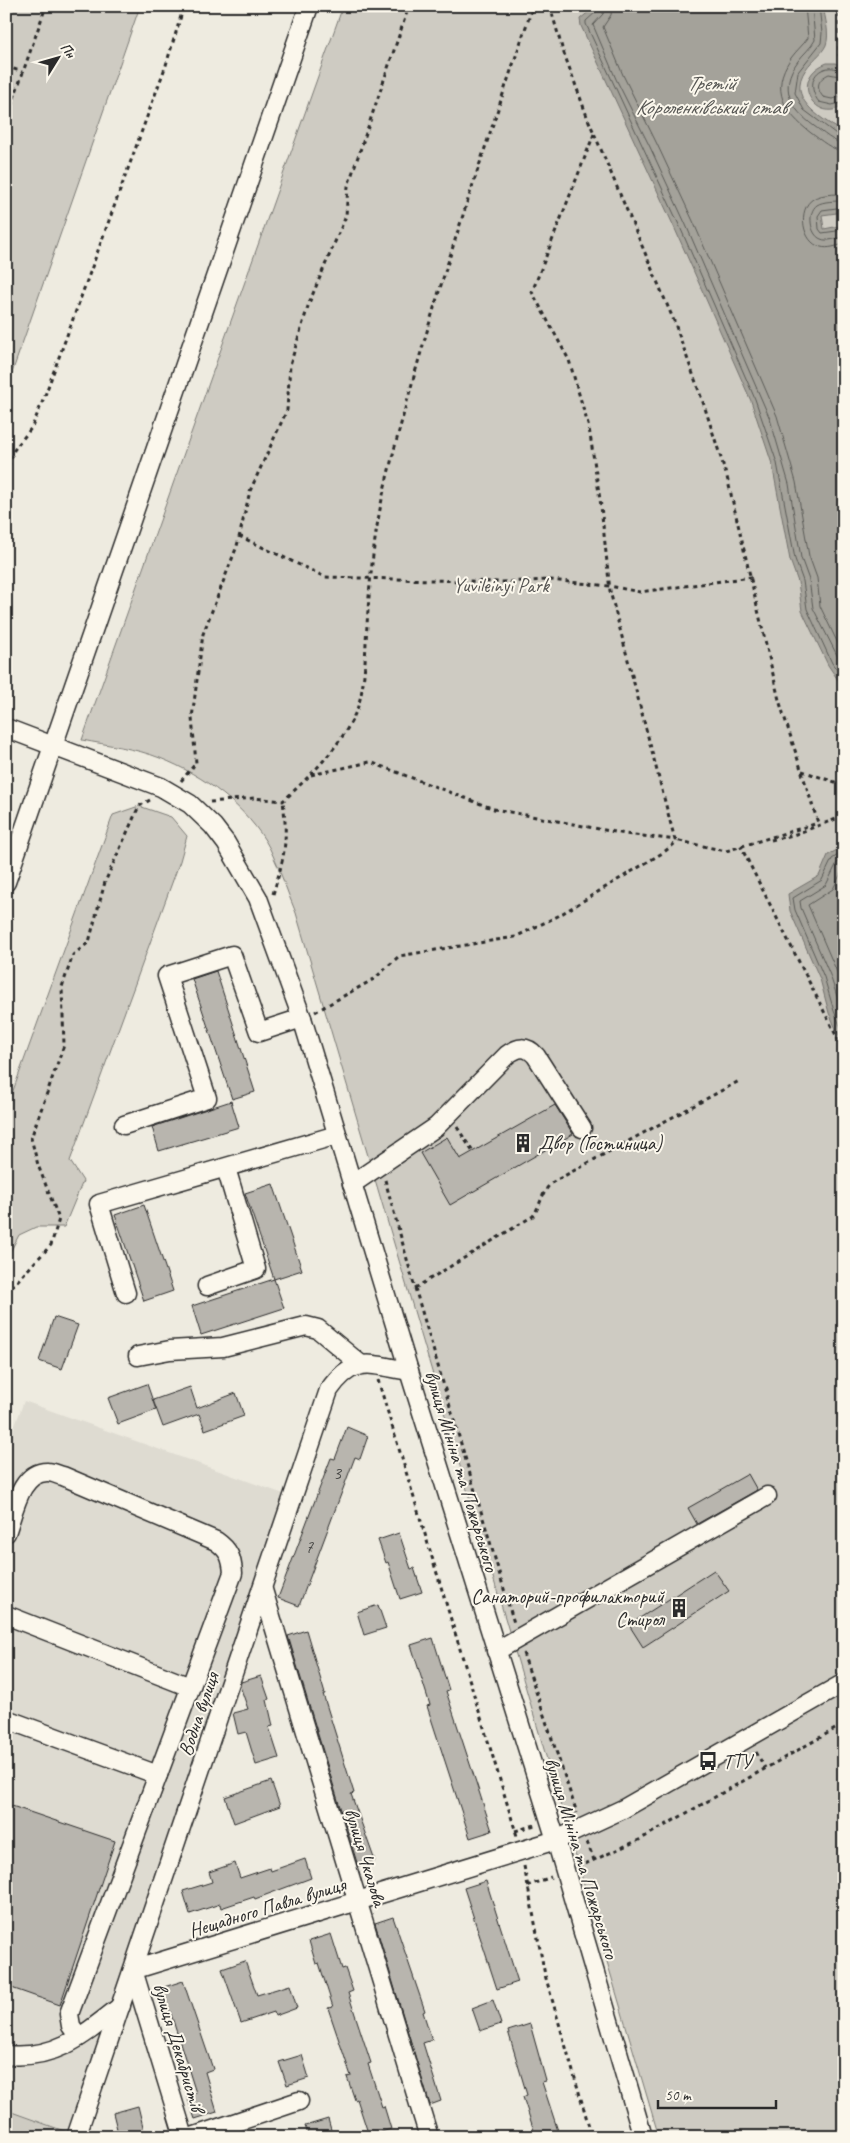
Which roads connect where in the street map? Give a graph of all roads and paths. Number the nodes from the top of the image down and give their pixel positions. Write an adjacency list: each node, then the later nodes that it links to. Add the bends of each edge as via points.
1 (46, 6): 10 (path)
2 (184, 6): 13 (path, via 166,65 44,398 32,427 14,450)
3 (309, 6): 19 (street)
4 (409, 6): 14 (path, via 348,186 346,216 309,303 290,365 288,410 250,491)
5 (533, 6): 15 (path, via 417,367 385,487)
6 (550, 6): 12 (path)
7 (839, 6): 8 (path, via 839,55)
8 (844, 60)
9 (6, 66): 10 (path)
10 (22, 72): 11 (path)
11 (6, 121)
12 (594, 134): 16 (path, via 674,321 704,405 727,477); 17 (path, via 532,292 569,360 589,428)
13 (6, 474)
14 (239, 536): 15 (path, via 325,577); 23 (path, via 203,634 192,718 196,762 178,785)
15 (370, 577): 17 (path, via 502,582 550,580); 21 (path, via 363,678 357,708 346,730)
16 (752, 577): 17 (path, via 640,592); 20 (path, via 779,700)
17 (609, 586): 28 (path)
18 (6, 728): 19 (street, вулиця Мініна та Пожарського)
19 (53, 746): 23 (street, вулиця Мініна та Пожарського); 30 (street)
20 (802, 771): 22 (path); 27 (path)
21 (310, 776): 24 (path); 28 (path, via 370,762 494,809 625,834)
22 (844, 785)
23 (168, 791): 25 (street, вулиця Мініна та Пожарського); 45 (path, via 139,806 105,882 89,942 73,955 62,987 64,1045 31,1138 59,1219 50,1245)
24 (283, 801): 25 (path, via 254,798); 31 (path, via 287,831 284,856)
25 (190, 804): 31 (street, вулиця Мініна та Пожарського, via 226,843)
26 (844, 816): 27 (path)
27 (818, 824): 29 (path, via 793,835)
28 (678, 840): 29 (path, via 726,851); 32 (path, via 664,852 558,916 516,937 399,956 374,979)
29 (741, 847): 33 (path)
30 (6, 882)
31 (266, 916): 32 (street, вулиця Мініна та Пожарського)
32 (302, 1018): 36 (street, via 259,1032 232,955 167,976 207,1098); 38 (street, вулиця Мініна та Пожарського)
33 (844, 1051)
34 (741, 1080): 44 (path, via 553,1182 546,1187 533,1216)
35 (450, 1115): 37 (street, via 507,1055 524,1048 536,1056); 39 (path); 40 (street)
36 (124, 1125)
37 (582, 1128)
38 (338, 1135): 41 (street); 42 (street, вулиця Мініна та Пожарського)
39 (473, 1152)
40 (381, 1165): 42 (street); 44 (path)
41 (226, 1168): 43 (street, via 256,1269); 46 (street, via 99,1204)
42 (352, 1184): 49 (street, вулиця Мініна та Пожарського)
43 (207, 1286)
44 (415, 1288): 54 (path)
45 (6, 1293)
46 (126, 1293)
47 (138, 1356): 48 (street, via 170,1350 223,1347 306,1326 318,1329)
48 (366, 1365): 49 (street); 52 (street, Водна вулиця, via 347,1369 329,1390); 63 (path)
49 (409, 1371): 55 (street, вулиця Мініна та Пожарського)
50 (767, 1496): 54 (street)
51 (6, 1533): 57 (street, via 25,1482 37,1474 48,1472 207,1537 226,1548 232,1559 233,1573)
52 (263, 1590): 67 (street, вулиця Чкалова); 68 (street, Водна вулиця)
53 (6, 1614): 57 (street)
54 (518, 1638): 55 (street); 61 (path)
55 (496, 1651): 62 (street, вулиця Мініна та Пожарського)
56 (844, 1683): 61 (street, Нещадного Павла вулиця, via 623,1810)
57 (190, 1687): 60 (street)
58 (6, 1719): 60 (street)
59 (844, 1724): 64 (path, via 640,1840)
60 (158, 1775): 70 (street, via 69,2014 71,2026)
61 (582, 1829): 62 (street, Нещадного Павла вулиця); 64 (path)
62 (556, 1840): 63 (street, Нещадного Павла вулиця); 65 (street, вулиця Мініна та Пожарського)
63 (521, 1850): 66 (path); 67 (street, Нещадного Павла вулиця)
64 (594, 1860): 65 (path)
65 (565, 1872): 66 (path); 78 (street, вулиця Мініна та Пожарського)
66 (527, 1886): 77 (path, via 545,1976)
67 (357, 1901): 68 (street, Нещадного Павла вулиця); 76 (street, вулиця Чкалова)
68 (133, 1970): 69 (street, Водна вулиця); 74 (street, вулиця Декабристів)
69 (121, 2005): 70 (street); 73 (street, Водна вулиця)
70 (79, 2037): 71 (street, via 48,2053 26,2057)
71 (6, 2055)
72 (299, 2101): 75 (street, вулиця Декабристів)
73 (76, 2137)
74 (184, 2137)
75 (192, 2137)
76 (429, 2137)
77 (592, 2137)
78 (643, 2137)

